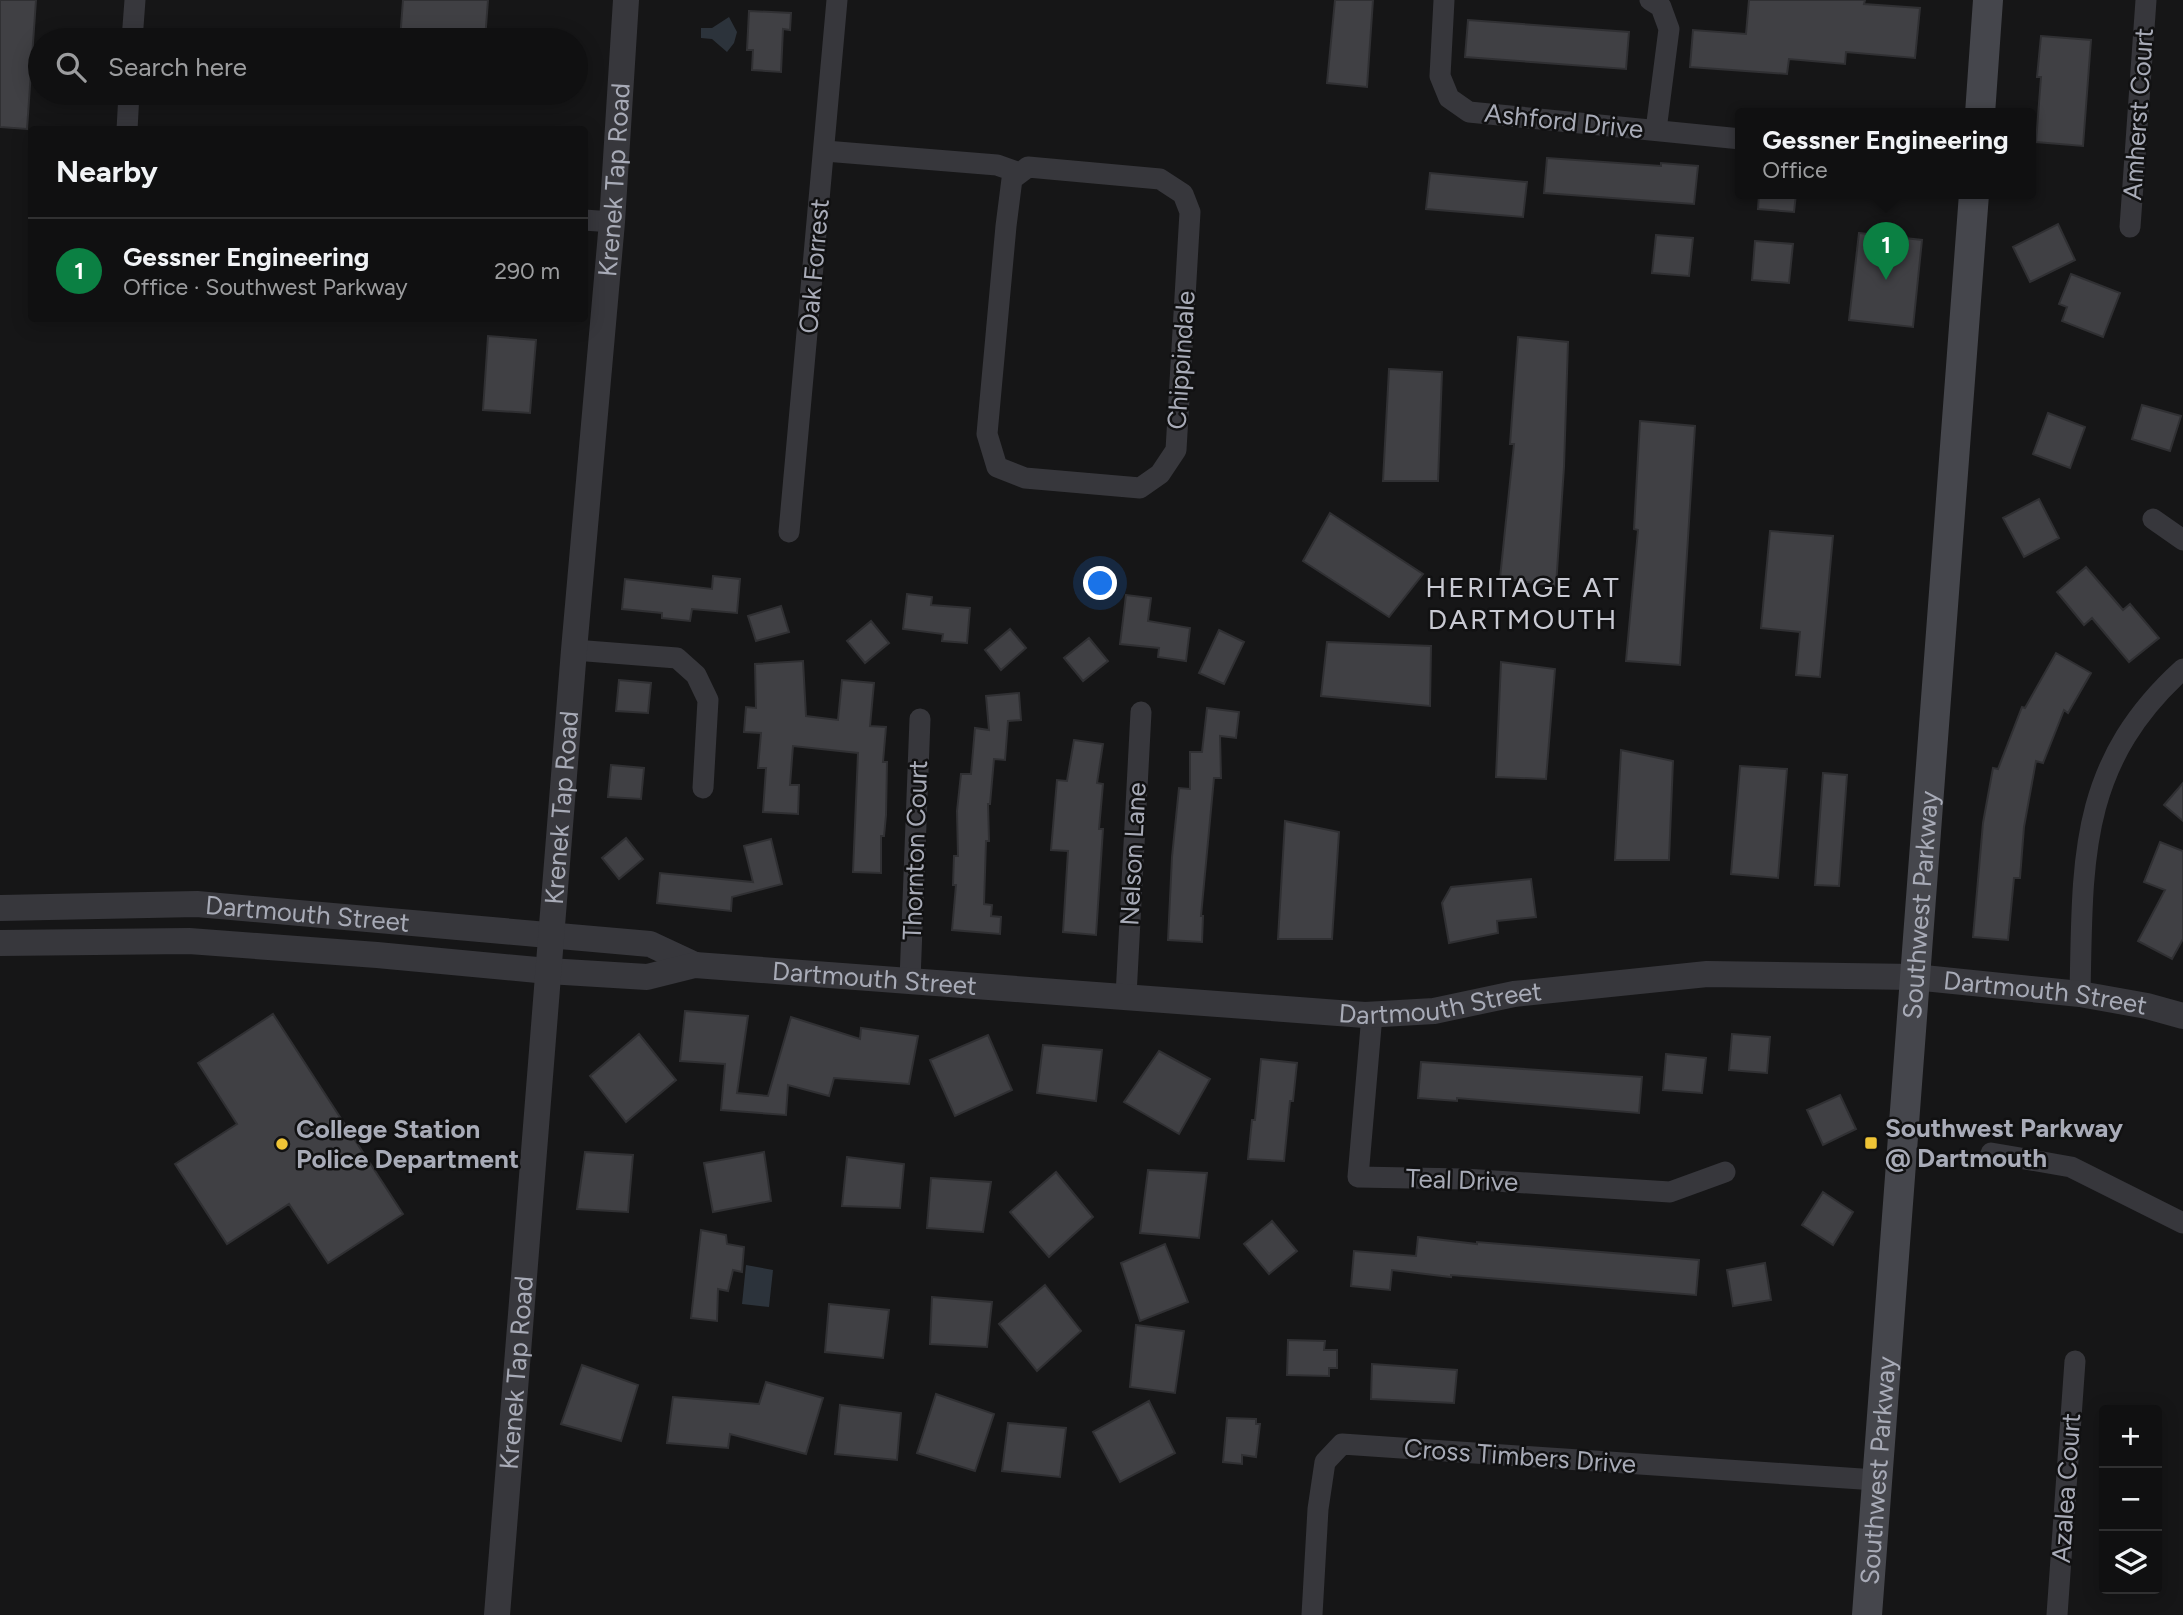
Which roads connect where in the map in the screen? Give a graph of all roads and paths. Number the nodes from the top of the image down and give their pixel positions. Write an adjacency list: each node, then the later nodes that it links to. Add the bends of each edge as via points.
1 (135, 0): 8 (street)
2 (626, 0): 18 (street, Krenek Tap Road)
3 (837, 0): 14 (street, Oak Forrest)
4 (1444, 0): 12 (street, Ashford Drive, via 1440,76 1449,99 1469,112)
5 (1650, 0): 12 (street, via 1661,7 1669,29)
6 (1988, 0): 10 (main road)
7 (2146, 0): 19 (street, Amherst Court)
8 (133, 28)
9 (128, 105): 11 (street)
10 (1980, 108)
11 (127, 126)
12 (1656, 131): 13 (street, Ashford Drive)
13 (1735, 138)
14 (825, 151): 15 (street, Chippindale, via 997,165); 21 (street, Oak Forrest)
15 (1020, 173): 15 (street, Chippindale, via 1012,179 1006,226 987,434 997,467 1025,478 1140,488 1160,474 1176,450 1190,212 1183,194 1160,179 1028,167)
16 (1974, 199): 33 (main road, Southwest Parkway)
17 (588, 219): 18 (street)
18 (612, 222): 23 (street, Krenek Tap Road)
19 (2130, 227)
20 (2153, 519): 22 (street)
21 (789, 533)
22 (2183, 540)
23 (573, 650): 27 (street, via 677,658 696,675 708,700); 29 (street, Krenek Tap Road)
24 (2183, 669): 35 (street, via 2132,726 2106,771 2093,813 2083,883)
25 (1140, 712): 36 (street, Nelson Lane)
26 (920, 719): 34 (street, Thornton Court)
27 (703, 788)
28 (0, 908): 29 (street, Dartmouth Street, via 197,904)
29 (551, 935): 31 (street, Dartmouth Street, via 650,944); 32 (street, Krenek Tap Road)
30 (0, 943): 32 (street, Dartmouth Street, via 189,941)
31 (695, 965): 32 (street, Dartmouth Street, via 647,978); 34 (street, Dartmouth Street)
32 (548, 971): 44 (street, Krenek Tap Road)
33 (1914, 977): 35 (street, Dartmouth Street); 37 (street, Dartmouth Street, via 1707,974 1514,994 1434,1011); 43 (main road, Southwest Parkway)
34 (910, 980): 36 (street, Dartmouth Street)
35 (2080, 994): 38 (street, Dartmouth Street)
36 (1126, 996): 37 (street, Dartmouth Street)
37 (1371, 1015): 40 (street, Teal Drive, via 1359,1177 1670,1192)
38 (2183, 1016)
39 (1991, 1153): 41 (street, via 2071,1167)
40 (1725, 1172)
41 (2183, 1223)
42 (2075, 1361): 47 (street, Azalea Court)
43 (1877, 1480): 45 (street, Cross Timbers Drive, via 1342,1444 1325,1462); 46 (main road, Southwest Parkway)
44 (497, 1615)
45 (1312, 1615)
46 (1867, 1615)
47 (2057, 1615)

